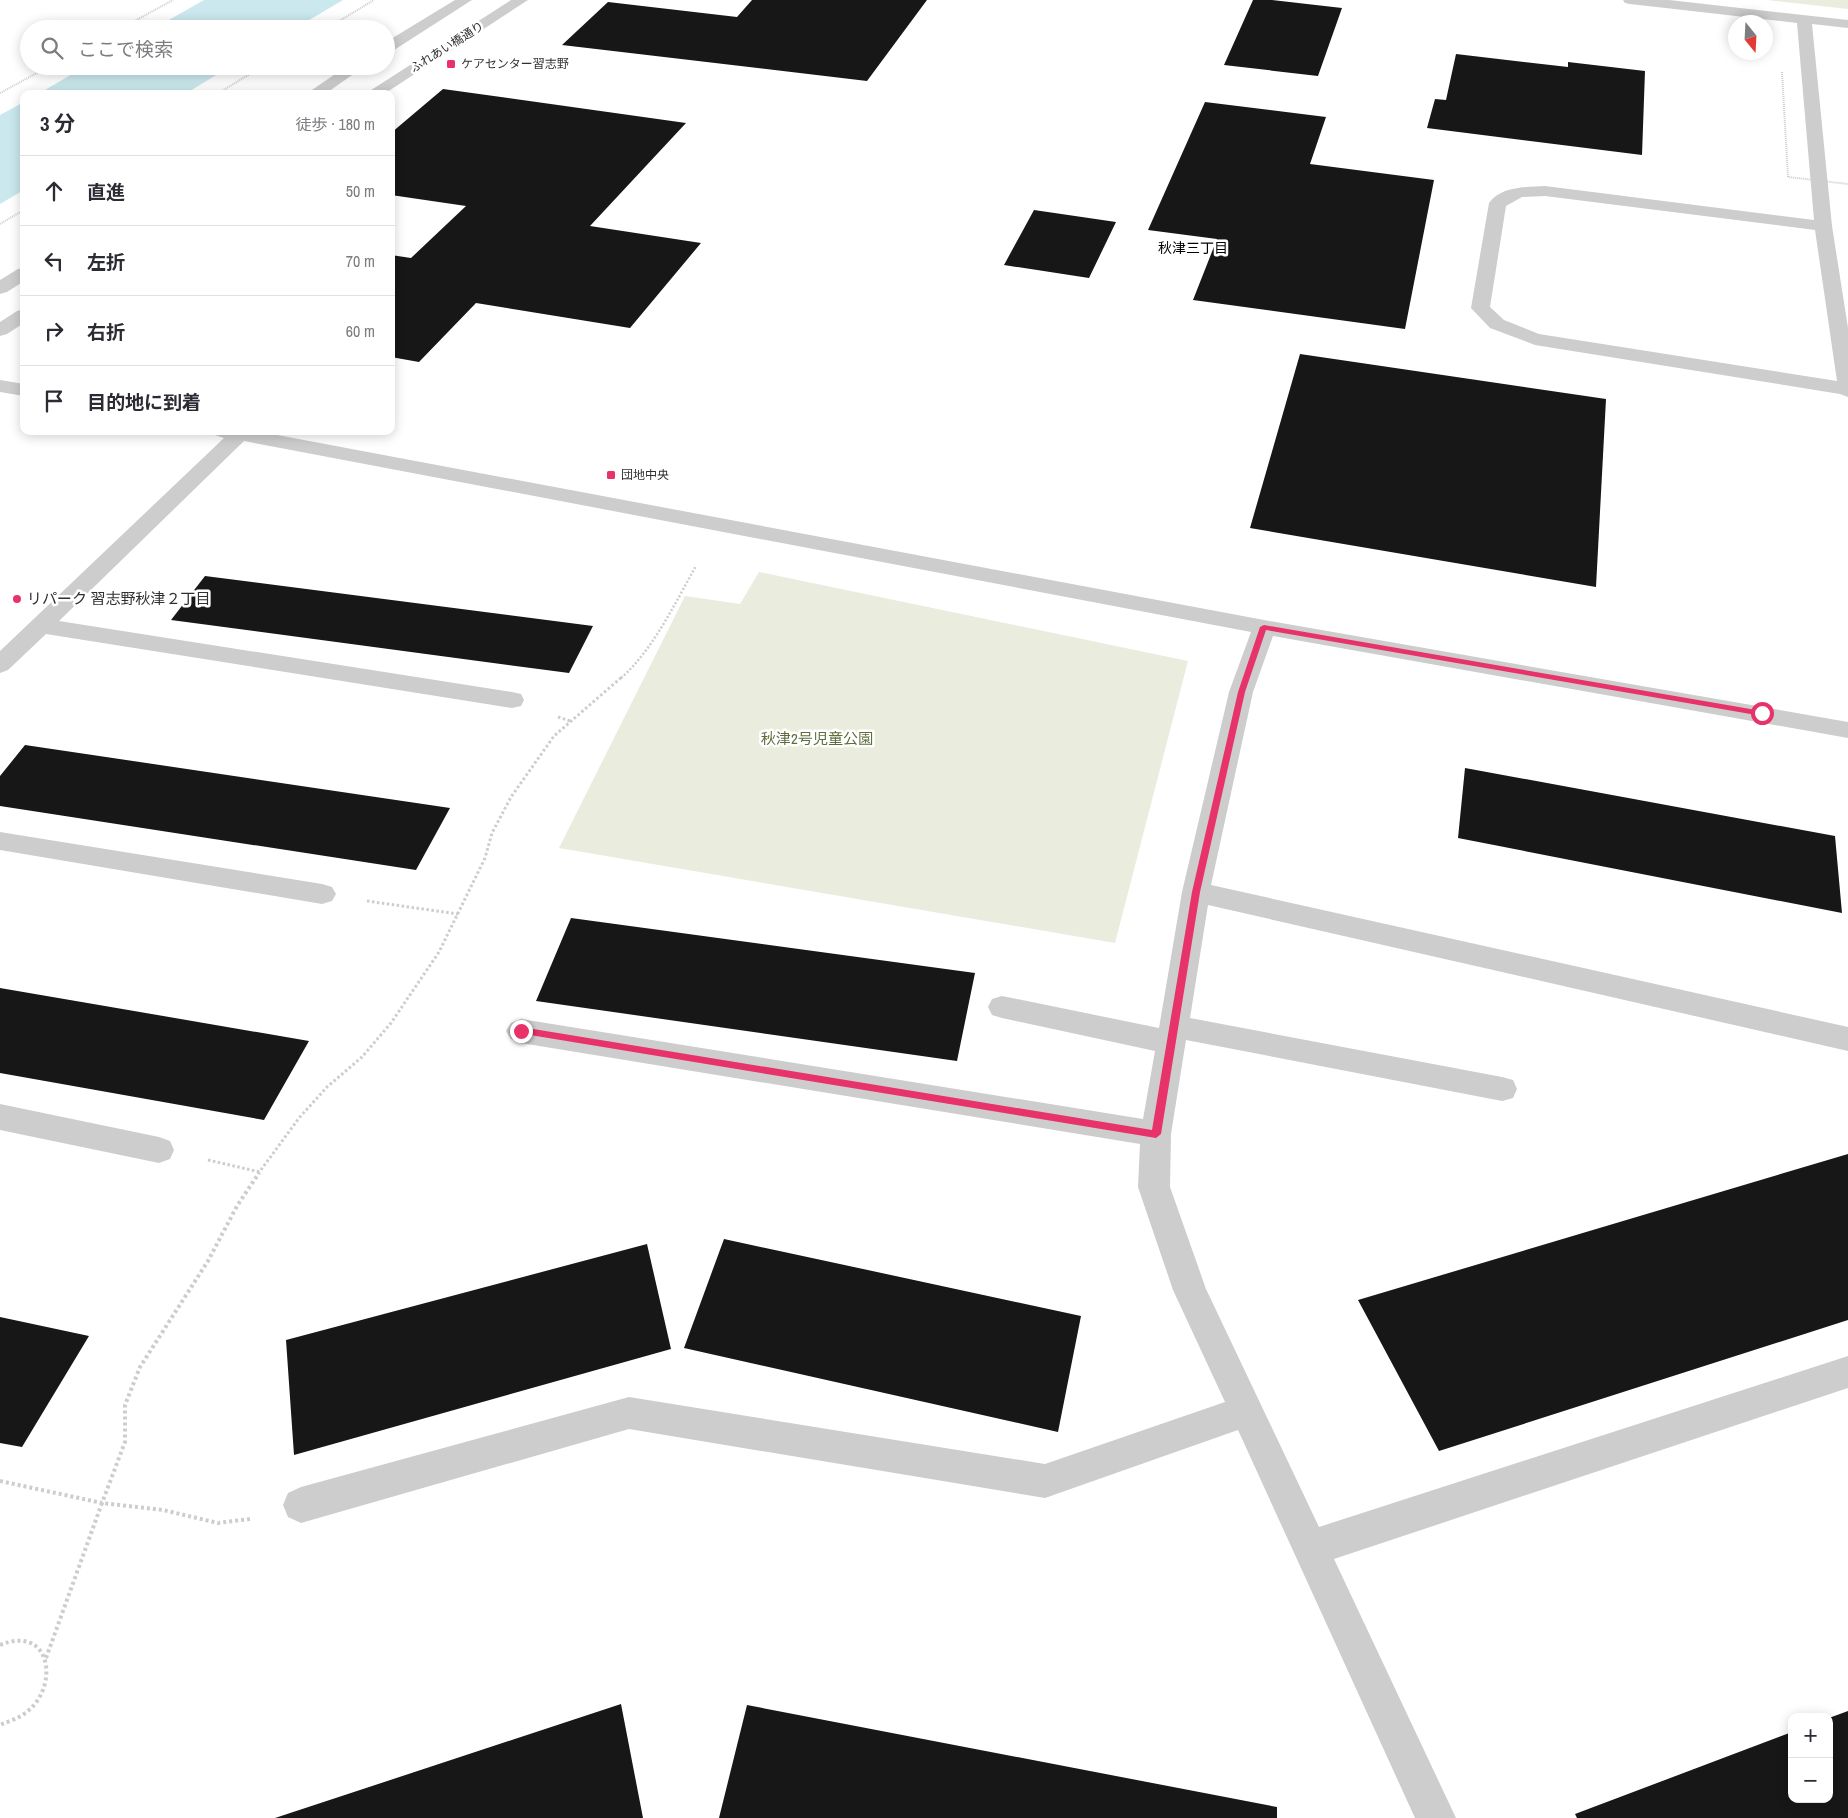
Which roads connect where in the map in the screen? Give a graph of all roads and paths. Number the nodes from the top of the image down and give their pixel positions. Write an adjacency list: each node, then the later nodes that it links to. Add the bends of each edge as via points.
1 (173, 0): 7 (path)
2 (374, 0): 8 (path)
3 (465, 0): 10 (street)
4 (521, 0): 17 (street, ふれあい橋通り)
5 (1630, 0): 6 (street)
6 (1804, 19): 9 (street); 22 (street)
7 (136, 20)
8 (341, 20)
9 (1848, 24)
10 (395, 43)
11 (1782, 72): 19 (path, bridge, via 1788,176)
12 (33, 75): 18 (path)
13 (248, 75): 15 (path)
14 (344, 75): 16 (street)
15 (224, 90)
16 (320, 90)
17 (379, 90)
18 (0, 93)
19 (1848, 184)
20 (20, 212): 21 (path)
21 (0, 224)
22 (1823, 226): 29 (street); 29 (street, via 1545,191 1519,192 1498,203 1480,308 1497,324 1535,339)
23 (20, 276): 24 (street)
24 (0, 288)
25 (20, 318): 26 (street)
26 (0, 330)
27 (0, 386): 28 (street)
28 (20, 389)
29 (1848, 390)
30 (228, 435): 33 (street)
31 (241, 435): 34 (street)
32 (697, 565): 41 (path, via 662,626 630,670 554,736 511,797)
33 (41, 626): 35 (street); 36 (street)
34 (1264, 627): 37 (street); 39 (street, via 1242,692)
35 (0, 666)
36 (512, 700)
37 (1848, 730)
38 (0, 841): 40 (street)
39 (1196, 892): 44 (street); 45 (street)
40 (322, 894): 41 (path)
41 (458, 914): 53 (path, via 438,952 391,1023 362,1058 326,1087 304,1112 237,1206 208,1261 140,1367 125,1404 125,1442)
42 (1002, 1007): 44 (street)
43 (521, 1031): 48 (street)
44 (1172, 1034): 46 (street); 48 (street)
45 (1848, 1039)
46 (1502, 1089)
47 (0, 1117): 49 (street)
48 (1156, 1134): 51 (street, via 1154,1187 1190,1290)
49 (159, 1150)
50 (1848, 1372): 55 (street)
51 (1246, 1411): 54 (street, via 1045,1481 629,1413); 55 (street)
52 (0, 1481): 53 (path)
53 (102, 1503): 54 (path, via 171,1512 206,1523 229,1525); 57 (path)
54 (301, 1505)
55 (1311, 1548): 59 (street)
56 (0, 1645): 57 (path, via 18,1640 30,1642 40,1647)
57 (46, 1658): 58 (path, via 49,1669 39,1697 29,1710)
58 (0, 1725)
59 (1436, 1818)

